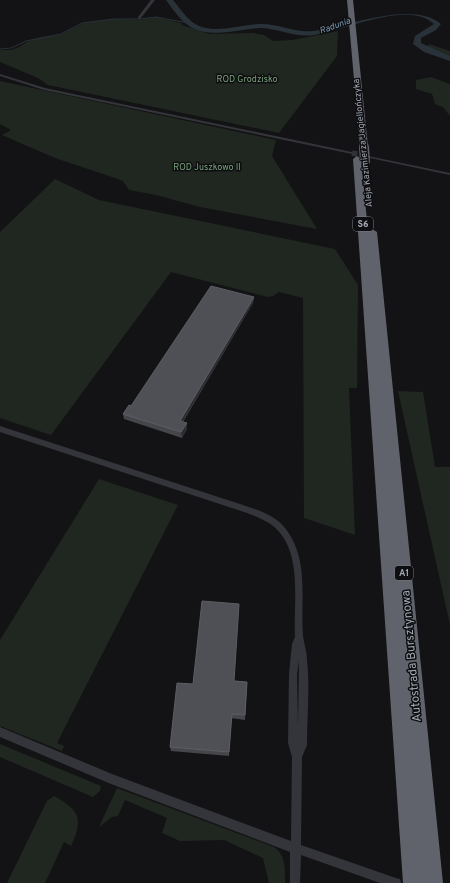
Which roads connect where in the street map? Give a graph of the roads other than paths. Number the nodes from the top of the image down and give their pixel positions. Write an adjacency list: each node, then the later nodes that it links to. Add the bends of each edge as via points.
1 (154, 0): 5 (street)
2 (344, 0): 4 (highway, Aleja Kazimierza Jagiellończyka / S6)
3 (350, 0): 4 (highway, Aleja Kazimierza Jagiellończyka / S6)
4 (348, 16): 7 (highway, Aleja Kazimierza Jagiellończyka / S6)
5 (139, 18)
6 (0, 75): 7 (street, via 44,89)
7 (361, 154): 8 (street); 9 (highway, Aleja Kazimierza Jagiellończyka / S6)
8 (450, 174)
9 (380, 381): 15 (highway, Autostrada Bursztynowa / A1); 16 (highway, Autostrada Bursztynowa / A1)
10 (0, 428): 12 (street, via 240,507 273,522 282,530 292,546 298,566 301,596 299,638 303,660 302,745 297,757)
11 (0, 732): 12 (street, via 111,779)
12 (296, 848): 13 (street); 14 (street)
13 (295, 883)
14 (396, 883)
15 (413, 883)
16 (433, 883)

